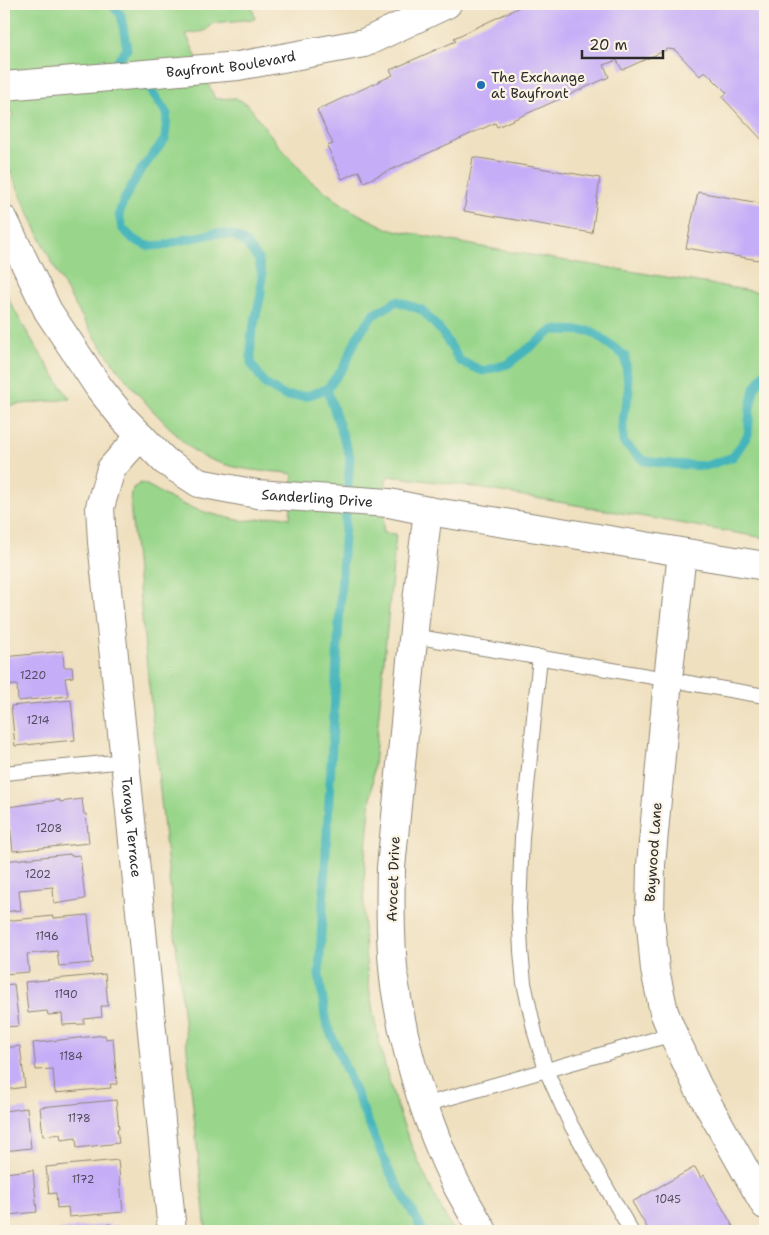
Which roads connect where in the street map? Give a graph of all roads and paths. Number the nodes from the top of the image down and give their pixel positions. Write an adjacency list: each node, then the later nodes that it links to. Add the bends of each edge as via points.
1 (447, 4): 2 (street, Bayfront Boulevard, via 364,43 238,66)
2 (4, 86)
3 (4, 220): 4 (street, Sanderling Drive, via 48,310 100,389)
4 (141, 436): 5 (street, Sanderling Drive, via 165,462 199,483 256,494 389,503); 12 (street, Taraya Terrace, via 111,469 100,507)
5 (428, 511): 6 (street, Sanderling Drive); 8 (street, Avocet Drive)
6 (682, 553): 7 (street, Sanderling Drive); 10 (street, Baywood Lane)
7 (765, 566)
8 (413, 636): 9 (lane); 16 (street, Avocet Drive, via 390,905 395,985 412,1067)
9 (540, 657): 10 (lane); 15 (lane, via 522,837 519,909 524,983)
10 (668, 679): 11 (lane); 14 (street, Baywood Lane, via 650,865 650,915 655,970 664,1012)
11 (765, 696)
12 (125, 761): 13 (lane); 20 (street, Taraya Terrace)
13 (4, 773)
14 (673, 1034): 15 (lane); 17 (street, Baywood Lane)
15 (546, 1070): 16 (lane); 22 (lane, via 571,1125)
16 (424, 1105): 21 (street, Avocet Drive, via 454,1180)
17 (727, 1136): 18 (street, Baywood Lane); 19 (street, Baywood Lane)
18 (765, 1169)
19 (765, 1205)
20 (172, 1231)
21 (483, 1231)
22 (631, 1231)

